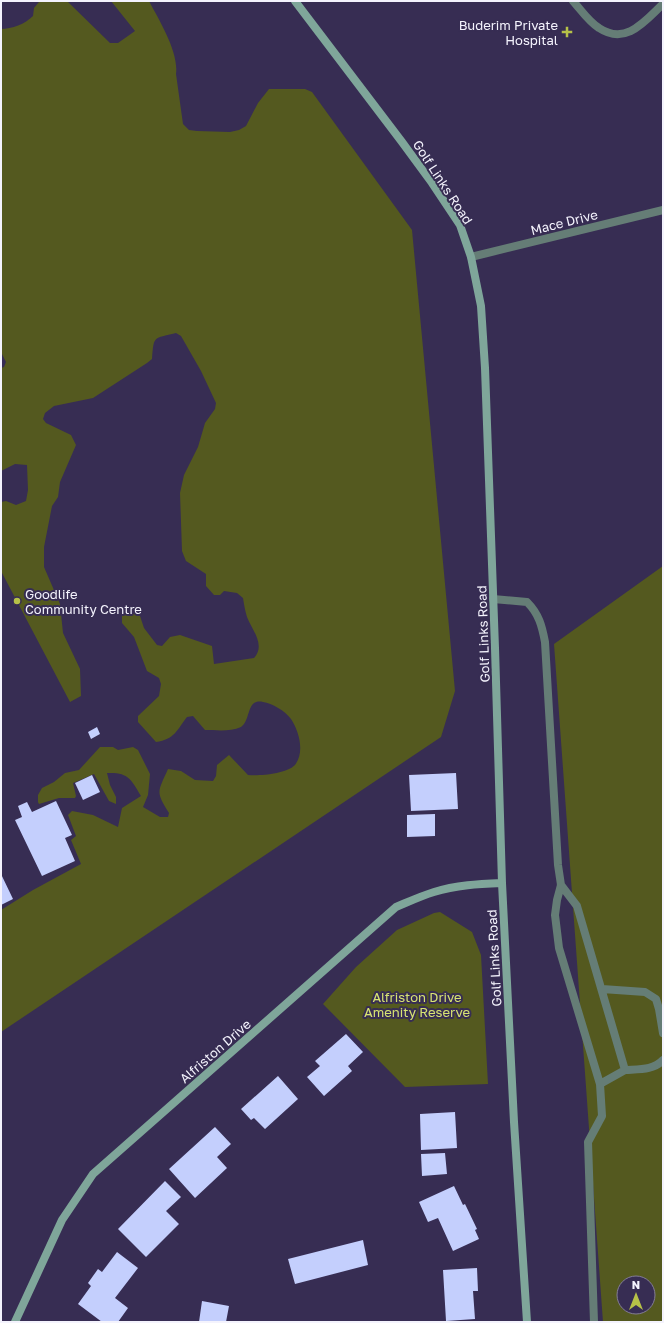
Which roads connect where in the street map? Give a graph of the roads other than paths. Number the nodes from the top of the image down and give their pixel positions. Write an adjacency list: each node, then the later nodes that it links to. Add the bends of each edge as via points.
1 (295, 1): 5 (main road, Golf Links Road, via 432,183 460,225)
2 (573, 1): 3 (street, via 600,28 622,34 635,30)
3 (663, 4)
4 (663, 210): 5 (street, Mace Drive)
5 (471, 257): 6 (main road, Golf Links Road, via 481,306)
6 (494, 599): 7 (main road, Golf Links Road); 8 (street, via 527,602 535,610 542,627)
7 (502, 883): 14 (main road, Alfriston Drive, via 446,889 396,907 93,1174 62,1220); 15 (main road, Golf Links Road)
8 (560, 885): 9 (street, via 577,906); 13 (street, via 555,915 559,948)
9 (602, 989): 10 (street, via 645,992 656,999); 12 (street)
10 (663, 1033)
11 (663, 1060): 12 (street, via 658,1065 645,1069)
12 (626, 1070): 13 (street)
13 (600, 1084): 16 (street, via 602,1116 588,1142)
14 (15, 1322)
15 (527, 1322)
16 (594, 1322)

